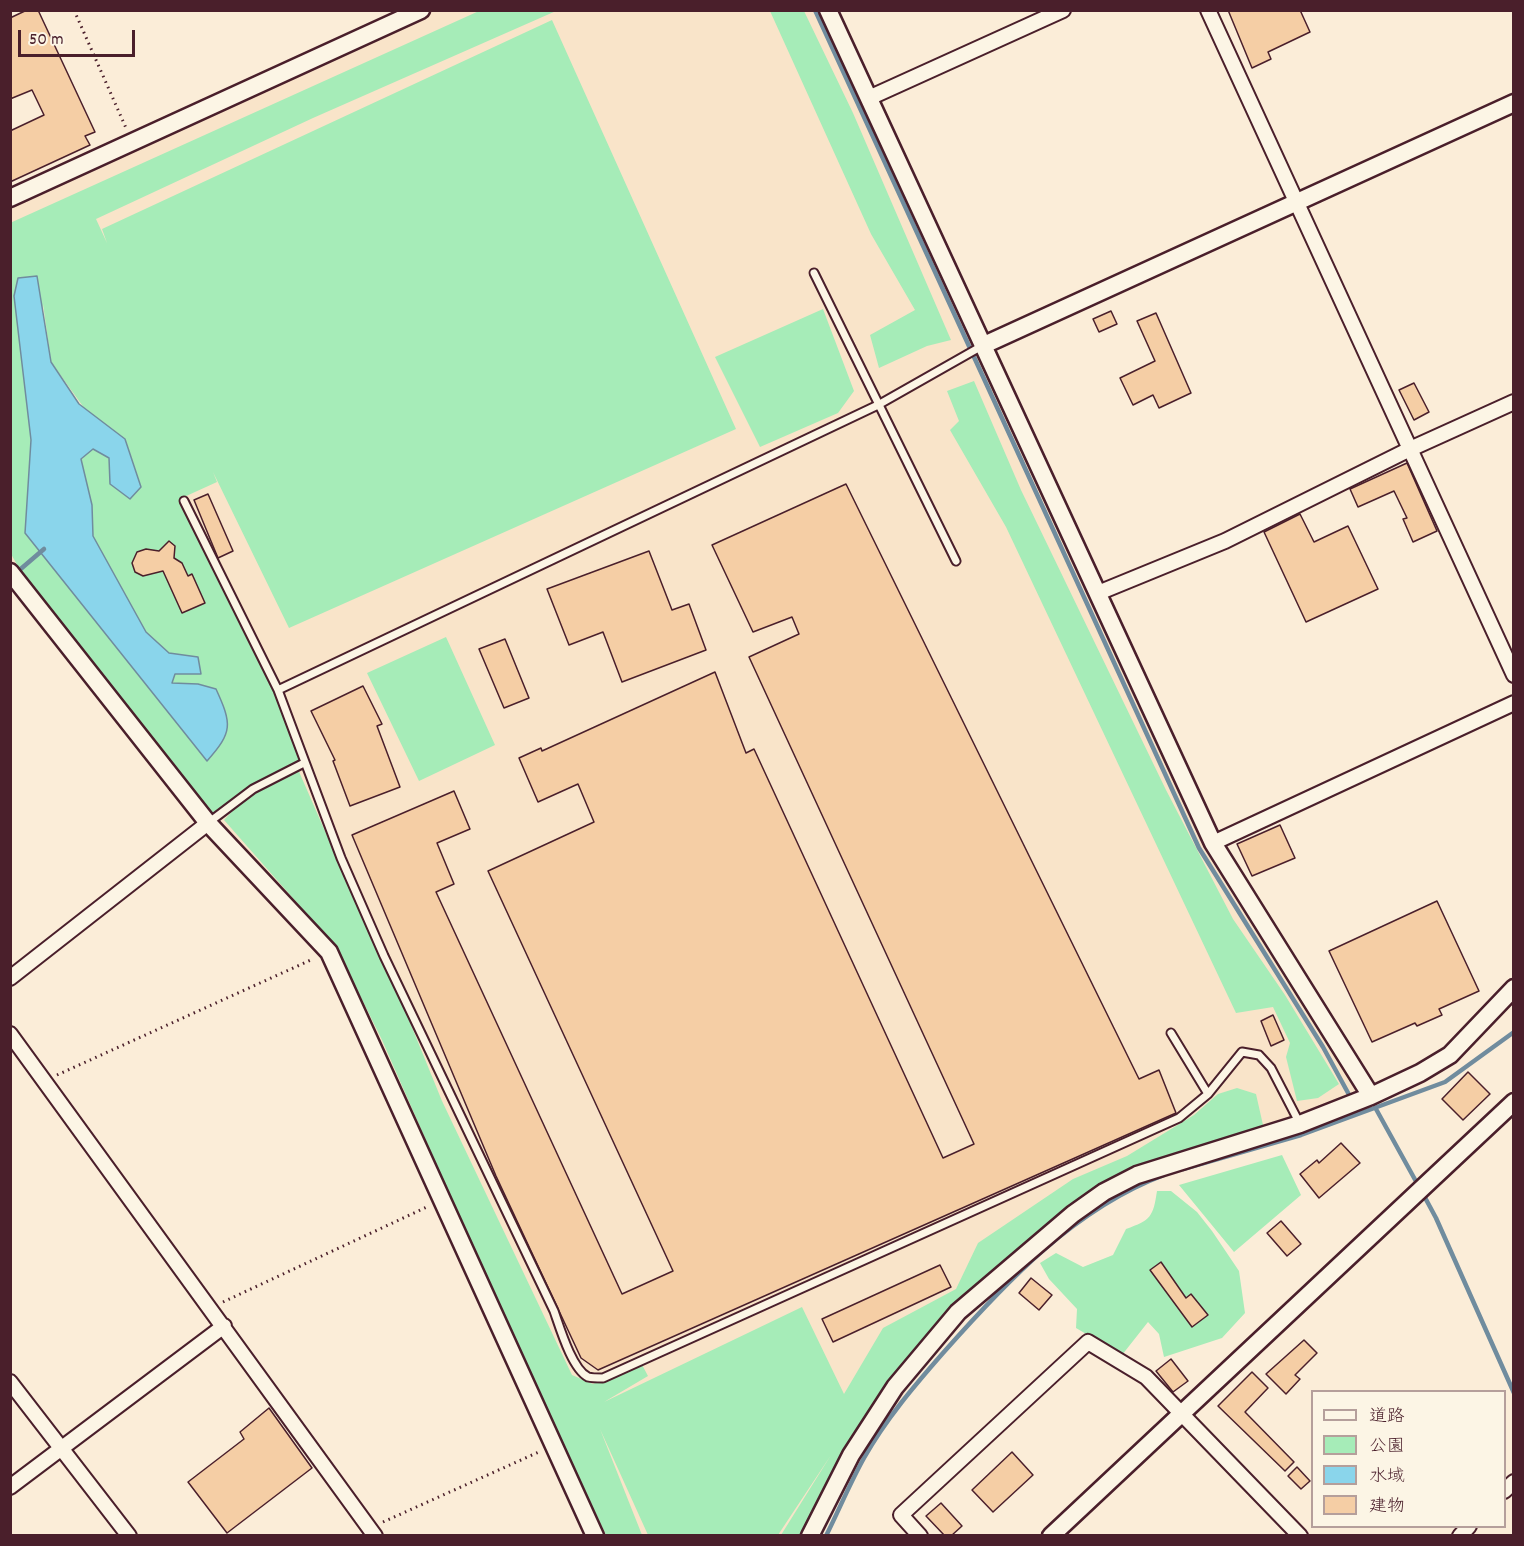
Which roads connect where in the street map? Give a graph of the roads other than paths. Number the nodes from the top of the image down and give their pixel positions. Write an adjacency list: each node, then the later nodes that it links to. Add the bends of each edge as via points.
1 (421, 10): 7 (street)
2 (828, 10): 5 (street)
3 (1063, 10): 5 (street)
4 (1208, 10): 8 (street)
5 (871, 97): 10 (street)
6 (1514, 103): 8 (street)
7 (10, 198)
8 (1294, 203): 10 (street); 13 (street)
9 (814, 273): 12 (lane)
10 (984, 345): 12 (lane); 17 (street)
11 (1514, 402): 13 (street)
12 (878, 405): 15 (lane); 19 (lane)
13 (1408, 450): 17 (street, via 1225,541); 18 (street)
14 (184, 501): 19 (lane)
15 (956, 561)
16 (10, 572): 22 (street)
17 (1098, 593): 23 (street)
18 (1514, 675)
19 (278, 690): 21 (lane)
20 (1514, 703): 23 (street)
21 (304, 764): 22 (lane, via 253,789); 28 (lane, via 384,956 567,1345 579,1368 589,1377 603,1378 1158,1128 1179,1118)
22 (208, 823): 24 (street); 39 (street, via 329,952)
23 (1213, 843): 29 (street)
24 (10, 978)
25 (1514, 988): 29 (street, via 1450,1055)
26 (1171, 1033): 28 (lane)
27 (10, 1034): 32 (street)
28 (1208, 1094): 31 (lane, via 1242,1052 1259,1055 1271,1068)
29 (1371, 1096): 31 (street)
30 (1514, 1102): 34 (street)
31 (1300, 1124): 40 (street, via 1137,1174 1073,1214 958,1312 895,1387 851,1455)
32 (224, 1326): 35 (street); 37 (street)
33 (10, 1382): 35 (street)
34 (1181, 1413): 41 (street, via 1146,1377 1088,1342 901,1515); 42 (street); 43 (street)
35 (61, 1448): 36 (street); 38 (street)
36 (10, 1487)
37 (372, 1532)
38 (129, 1536)
39 (595, 1536)
40 (810, 1536)
41 (920, 1536)
42 (1051, 1536)
43 (1300, 1536)

